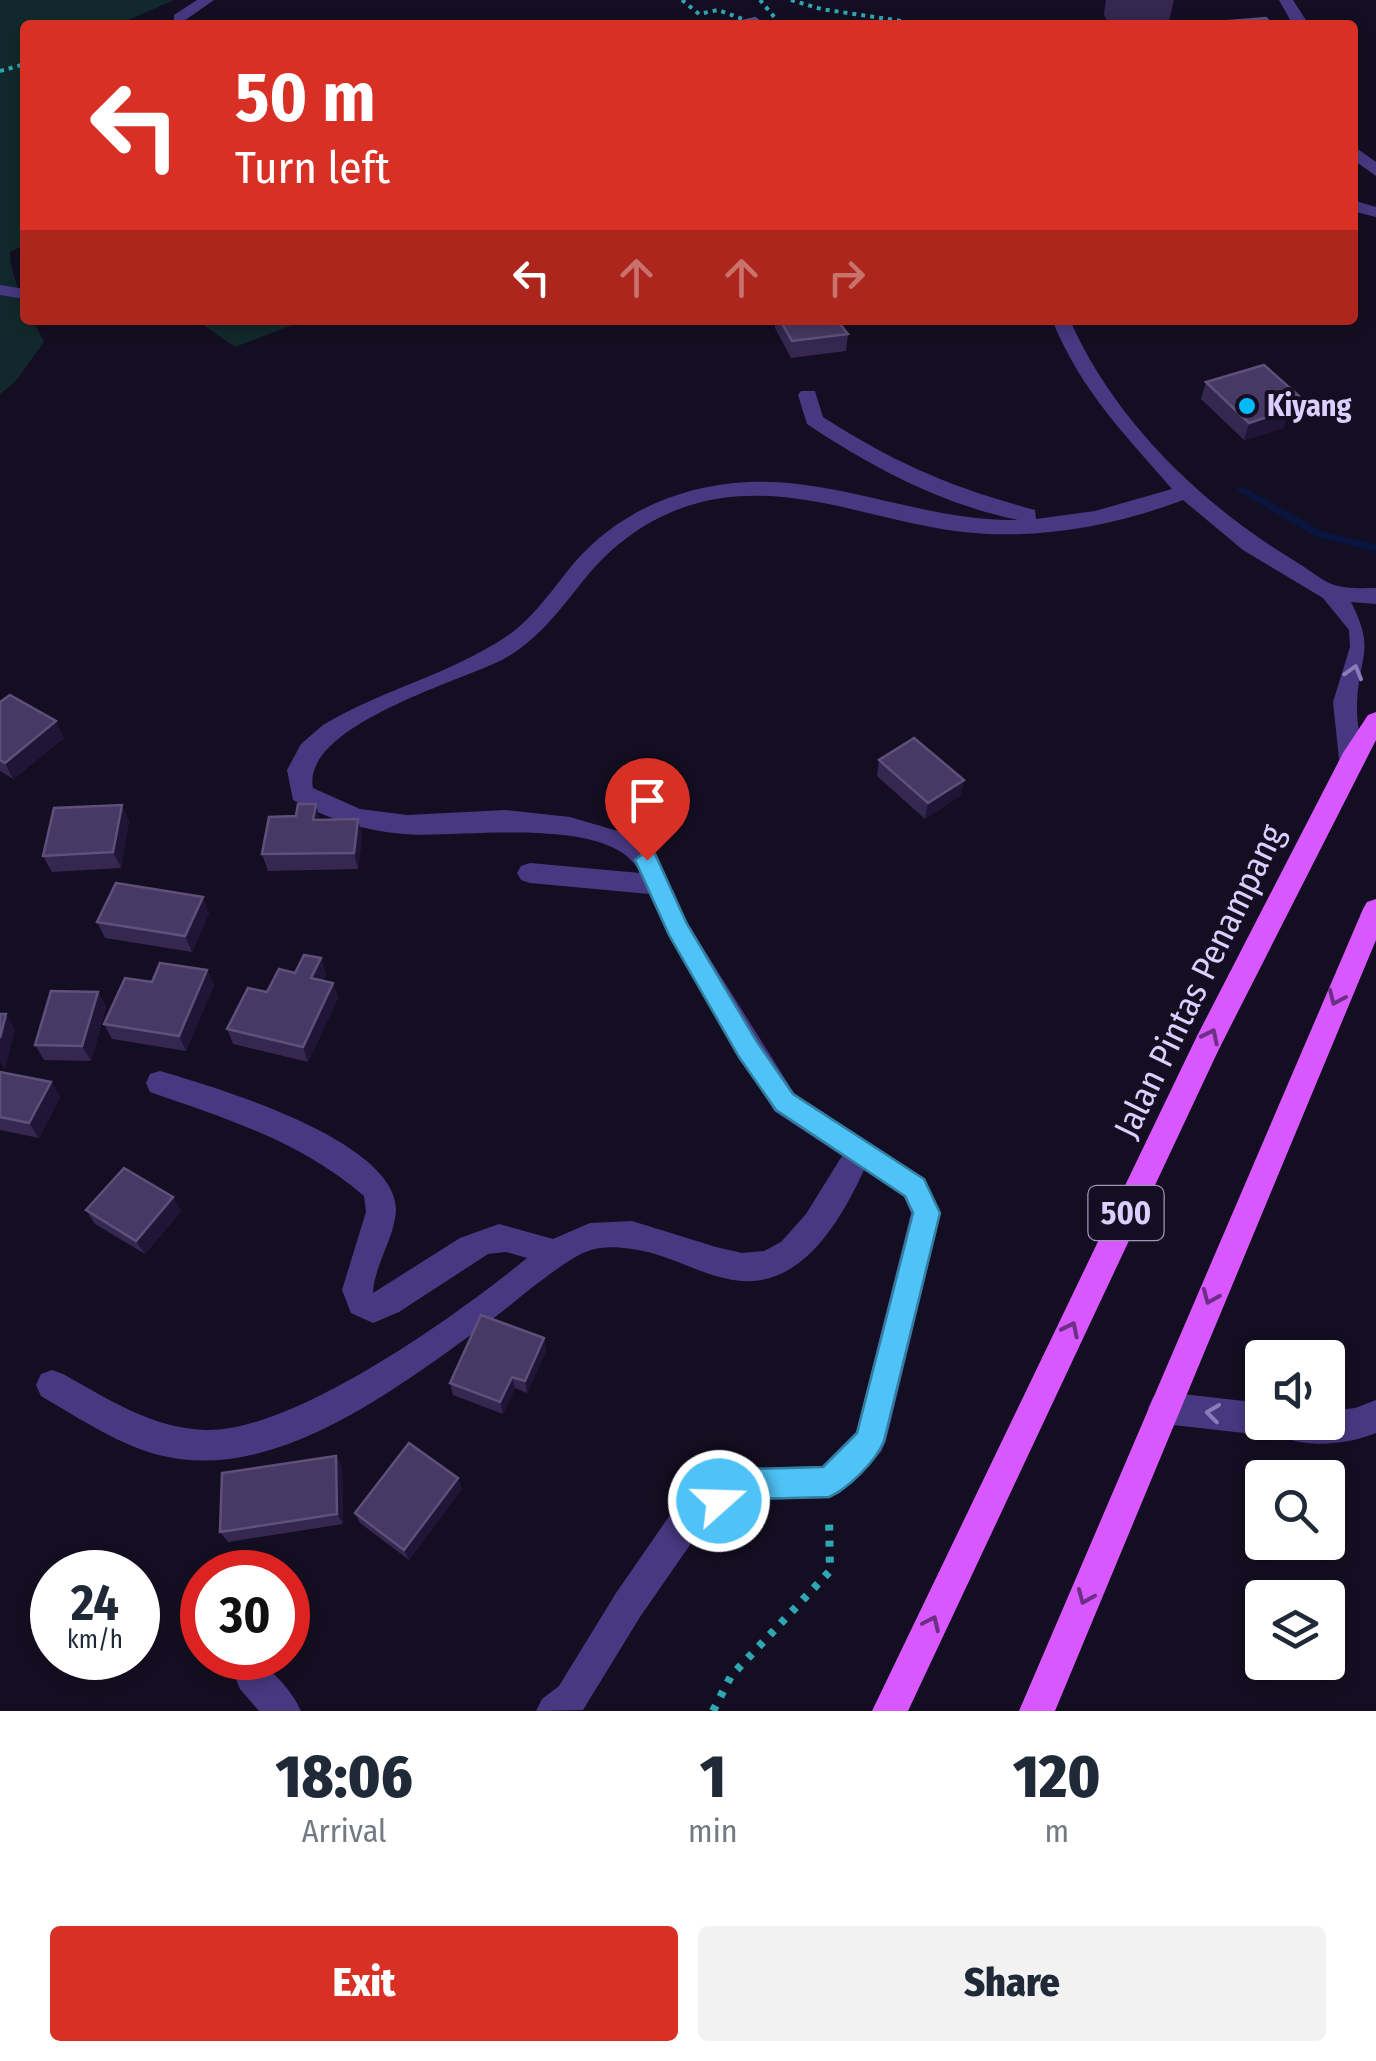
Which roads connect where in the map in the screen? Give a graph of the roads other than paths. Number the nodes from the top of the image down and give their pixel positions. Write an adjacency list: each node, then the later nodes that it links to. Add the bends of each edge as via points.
1 (207, 0): 2 (street)
2 (178, 18)
3 (1063, 325): 5 (street, via 1080,365)
4 (808, 395): 6 (street, via 814,420 898,469 984,508)
5 (1186, 491): 6 (street, via 1147,508); 7 (street, via 1251,545)
6 (1072, 520): 12 (street, via 981,528 758,488 687,499 616,532 542,620 512,644 328,733 298,770 302,792 359,818 407,825 506,820 603,834 647,860)
7 (1331, 594): 8 (street); 10 (street, one-way to 7, via 1345,702 1360,628)
8 (1376, 596)
9 (1376, 721): 10 (main road, Jalan Pintas Penampang / 500)
10 (1351, 760): 25 (main road, Jalan Pintas Penampang / 500, one-way to 10, via 1207,1044)
11 (530, 873): 12 (street)
12 (657, 885): 15 (street, via 784,1102)
13 (1376, 909): 18 (main road, one-way to 18)
14 (160, 1083): 16 (street, via 316,1146 378,1189 381,1212 357,1290 362,1303 390,1303 472,1247 500,1238)
15 (858, 1151): 16 (street, via 846,1183 800,1249 766,1268 737,1268 689,1249 600,1234); 24 (street, via 915,1188 926,1213 870,1441 829,1482 748,1484 689,1517 572,1698)
16 (554, 1253): 17 (street, via 361,1390 311,1421 254,1440 208,1447 164,1441)
17 (52, 1385)
18 (1164, 1408): 20 (street, one-way to 18); 26 (main road, one-way to 26)
19 (1376, 1416): 21 (street)
20 (1245, 1418)
21 (1345, 1425)
22 (254, 1680): 23 (street)
23 (283, 1711)
24 (554, 1711)
25 (890, 1711)
26 (1038, 1711)

